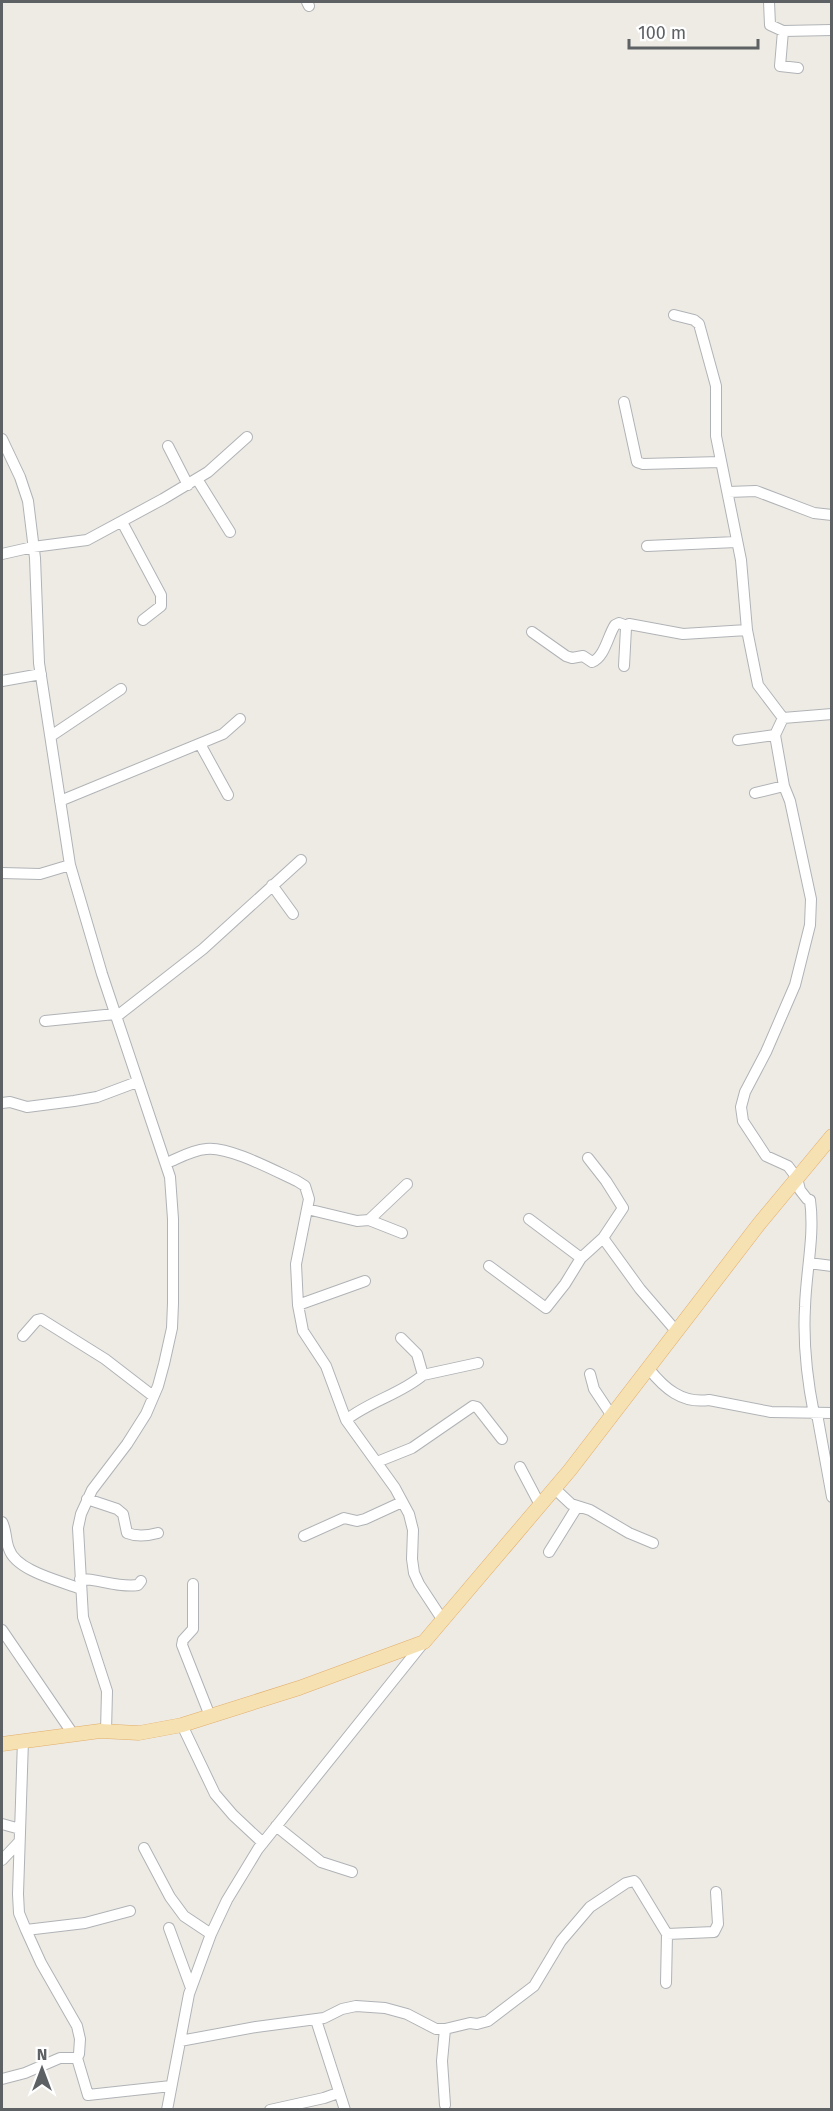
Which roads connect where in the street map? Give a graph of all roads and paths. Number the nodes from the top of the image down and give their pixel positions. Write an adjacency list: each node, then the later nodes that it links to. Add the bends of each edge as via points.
1 (769, 2): 3 (street, via 770,25)
2 (831, 30): 3 (street)
3 (783, 31): 4 (street, via 780,66)
4 (798, 68)
5 (674, 315): 11 (street, via 699,324 716,386 716,436)
6 (624, 402): 11 (street, via 637,462)
7 (246, 437): 12 (street)
8 (2, 439): 10 (street)
9 (168, 446): 12 (street)
10 (6, 457): 19 (street, via 20,477 28,501)
11 (722, 462): 13 (street)
12 (192, 482): 15 (street); 16 (street)
13 (728, 492): 14 (street, via 756,492 814,513); 17 (street)
14 (831, 515)
15 (122, 522): 19 (street, via 87,540); 21 (street, via 161,596 161,606)
16 (230, 532)
17 (736, 542): 18 (street); 23 (street)
18 (647, 546)
19 (33, 547): 20 (street); 26 (street)
20 (2, 554)
21 (143, 620)
22 (627, 626): 23 (street, via 683,634); 24 (street, via 615,625 597,661 592,662 583,656 566,656); 25 (street)
23 (747, 630): 30 (street, via 758,685)
24 (532, 632)
25 (624, 666)
26 (41, 674): 27 (street); 33 (street)
27 (2, 681)
28 (120, 689): 33 (street)
29 (831, 714): 30 (street)
30 (783, 718): 32 (street)
31 (240, 719): 35 (street, via 223,734)
32 (775, 735): 34 (street); 36 (street)
33 (51, 736): 39 (street)
34 (738, 740)
35 (200, 744): 38 (street); 39 (street)
36 (784, 786): 37 (street); 52 (street, via 811,898 810,925 795,985 741,1107 743,1121 766,1156 788,1166)
37 (755, 793)
38 (228, 795)
39 (60, 801): 41 (street)
40 (301, 860): 43 (street)
41 (70, 865): 42 (street, via 40,874); 45 (street)
42 (2, 873)
43 (272, 885): 44 (street); 45 (street, via 203,949)
44 (293, 914)
45 (116, 1016): 46 (street); 47 (street)
46 (45, 1021)
47 (137, 1082): 48 (street, via 74,1101 27,1107); 51 (street)
48 (2, 1103)
49 (831, 1136): 52 (main road)
50 (588, 1158): 58 (street, via 623,1208)
51 (167, 1163): 54 (street, via 208,1148 230,1152 305,1186); 72 (street, via 173,1219 172,1328)
52 (797, 1178): 60 (street, via 800,1190 810,1200); 65 (main road)
53 (406, 1184): 56 (street)
54 (307, 1209): 56 (street, via 357,1221); 64 (street, via 297,1256)
55 (529, 1218): 59 (street)
56 (369, 1220): 57 (street)
57 (402, 1233)
58 (603, 1238): 59 (street); 65 (street)
59 (581, 1258): 61 (street, via 546,1308)
60 (809, 1263): 62 (street); 74 (street, via 806,1360)
61 (489, 1266)
62 (831, 1266)
63 (365, 1281): 64 (street)
64 (298, 1305): 76 (street, via 303,1331 326,1366)
65 (677, 1332): 69 (main road)
66 (23, 1336): 72 (street, via 41,1319 105,1359)
67 (400, 1338): 71 (street, via 417,1354)
68 (478, 1363): 71 (street)
69 (649, 1369): 74 (street, via 663,1387 683,1397 757,1410); 75 (main road)
70 (590, 1374): 75 (street, via 594,1389)
71 (423, 1375): 76 (street)
72 (153, 1396): 82 (street, via 137,1429)
73 (831, 1413): 74 (street)
74 (815, 1414): 81 (street)
75 (612, 1416): 80 (main road)
76 (346, 1420): 78 (street)
77 (502, 1439): 78 (street, via 473,1406 412,1448)
78 (377, 1462): 83 (street)
79 (520, 1467): 84 (street)
80 (555, 1489): 84 (main road); 85 (street)
81 (831, 1497)
82 (87, 1499): 87 (street, via 123,1514 127,1533); 92 (street, via 78,1528)
83 (402, 1502): 88 (street, via 365,1520 344,1518); 94 (street, via 411,1520 414,1573)
84 (540, 1505): 94 (main road)
85 (577, 1507): 89 (street); 90 (street)
86 (2, 1522): 92 (street, via 17,1563)
87 (158, 1533)
88 (304, 1536)
89 (653, 1543)
90 (549, 1552)
91 (141, 1581): 92 (street, via 127,1587 97,1579)
92 (81, 1584): 99 (street, via 86,1631 107,1691)
93 (193, 1584): 97 (street, via 193,1629 182,1645)
94 (442, 1619): 96 (main road)
95 (2, 1630): 100 (street)
96 (424, 1642): 97 (main road); 104 (street)
97 (210, 1716): 98 (main road)
98 (182, 1725): 99 (main road, via 139,1733); 107 (street, via 215,1794)
99 (106, 1731): 100 (main road)
100 (73, 1734): 101 (main road)
101 (23, 1740): 102 (main road); 105 (street)
102 (2, 1744)
103 (2, 1824): 105 (street)
104 (276, 1826): 107 (street); 110 (street, via 321,1862)
105 (20, 1829): 106 (street)
106 (20, 1842): 109 (street); 114 (street, via 19,1913)
107 (263, 1843): 115 (street)
108 (144, 1848): 115 (street, via 183,1916)
109 (2, 1860)
110 (352, 1872)
111 (716, 1892): 116 (street, via 718,1923 714,1932)
112 (130, 1911): 114 (street, via 85,1923)
113 (169, 1928): 118 (street)
114 (26, 1930): 122 (street, via 74,2019 80,2039)
115 (211, 1934): 118 (street)
116 (667, 1934): 117 (street); 120 (street, via 636,1883 626,1882 590,1907 561,1941 534,1986 488,2021)
117 (666, 1983)
118 (191, 1988): 121 (street)
119 (316, 2019): 120 (street, via 342,2008 385,2008); 121 (street); 125 (street)
120 (445, 2029): 126 (street)
121 (180, 2041): 124 (street)
122 (77, 2058): 123 (street, via 60,2058); 124 (street, via 88,2095)
123 (2, 2079)
124 (171, 2086): 127 (street)
125 (338, 2093): 128 (street); 129 (street)
126 (445, 2105)
127 (167, 2109)
128 (270, 2109)
129 (345, 2109)

